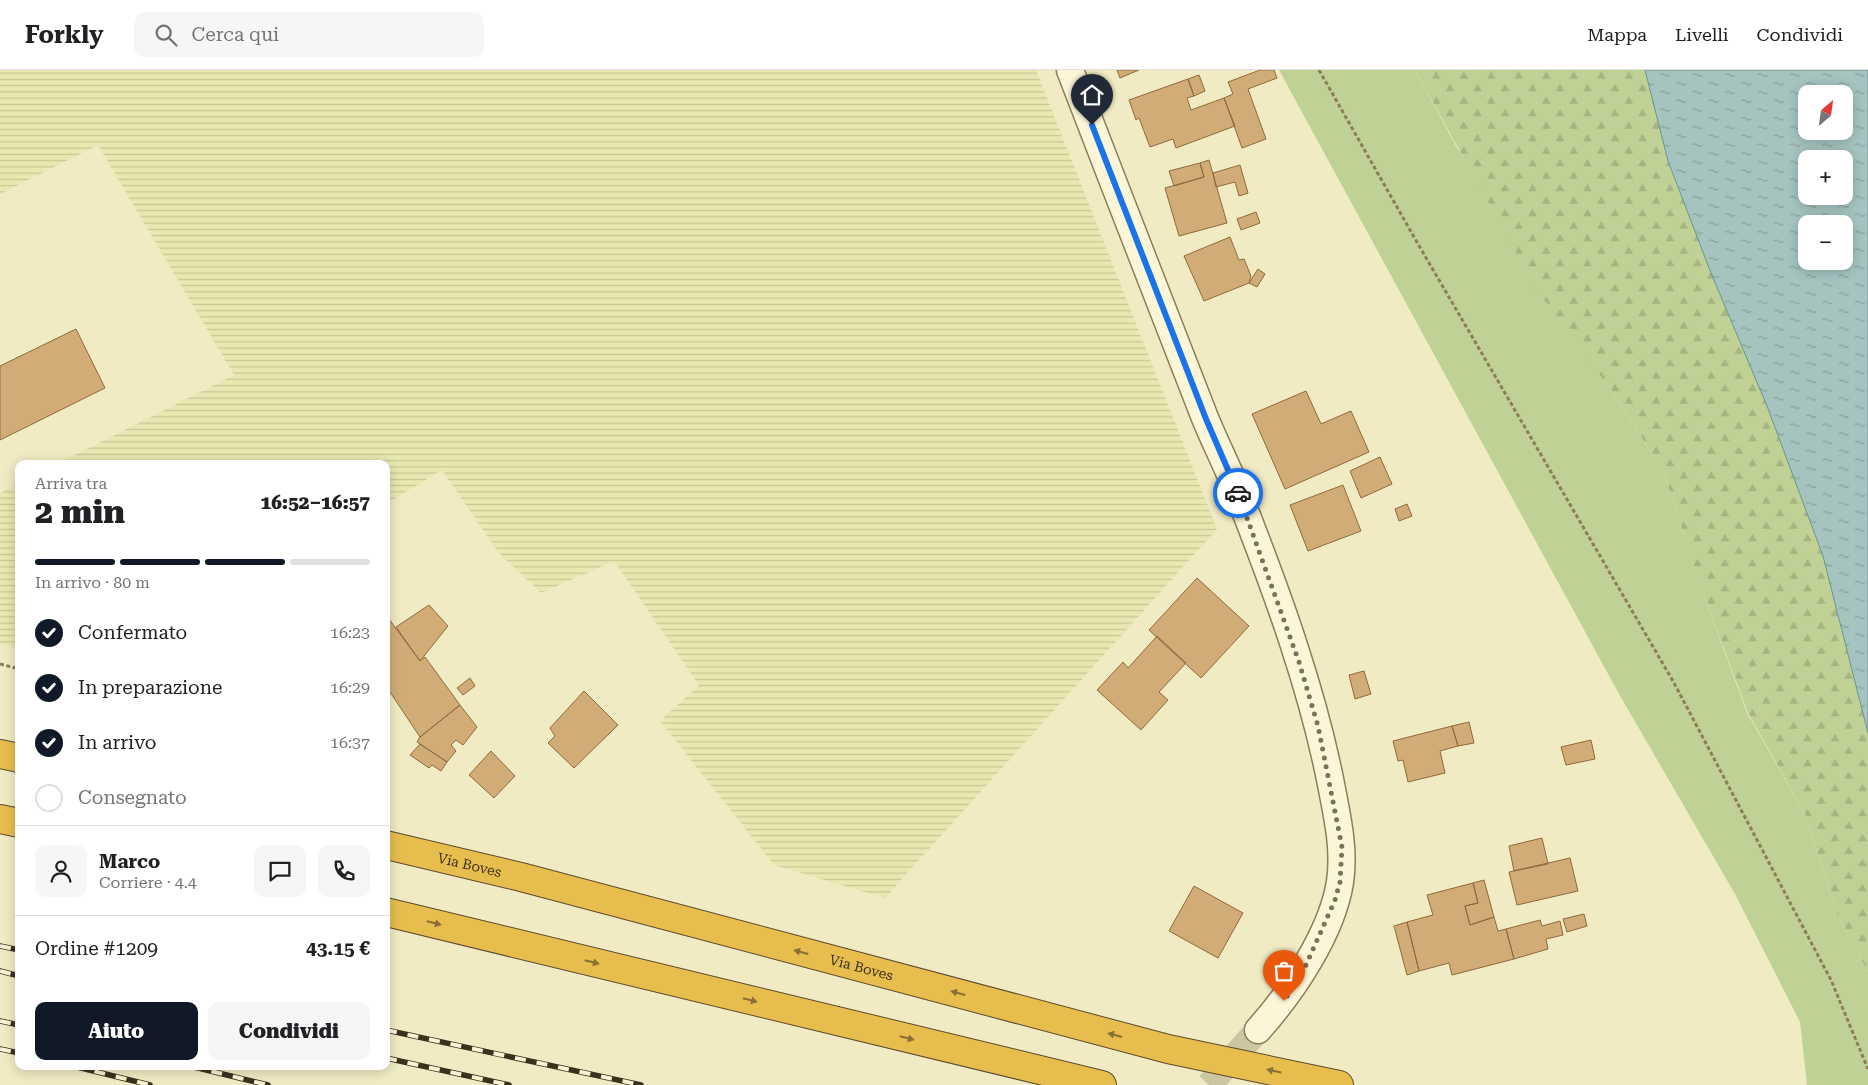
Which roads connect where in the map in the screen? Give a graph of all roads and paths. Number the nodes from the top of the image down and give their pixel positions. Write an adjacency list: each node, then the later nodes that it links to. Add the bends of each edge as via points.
1 (1070, 70): 11 (street, via 1202,410 1241,501 1299,662 1325,752 1342,847 1340,882 1321,935 1306,965 1284,1001)
2 (1319, 70): 12 (path, via 1422,253 1673,681 1832,980)
3 (0, 664): 4 (path)
4 (15, 668)
5 (0, 754): 6 (highway)
6 (15, 757)
7 (0, 818): 8 (highway)
8 (15, 822)
9 (390, 846): 14 (highway, Via Boves, one-way to 9, via 1168,1049 521,877)
10 (390, 913): 13 (highway, one-way to 13)
11 (1258, 1030)
12 (1868, 1069)
13 (1102, 1085)
14 (1338, 1085)

